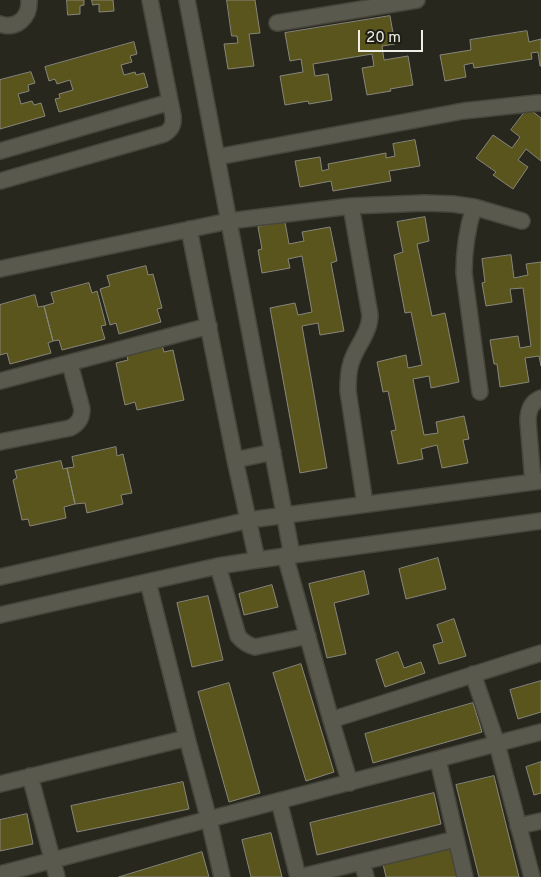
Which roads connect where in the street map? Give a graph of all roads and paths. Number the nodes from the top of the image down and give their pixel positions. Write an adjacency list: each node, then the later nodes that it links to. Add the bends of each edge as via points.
1 (29, 0): 6 (street, via 29,10 19,23 11,26)
2 (150, 0): 7 (street)
3 (187, 0): 10 (street)
4 (417, 0): 5 (street)
5 (277, 23)
6 (0, 24)
7 (170, 102): 9 (street); 11 (street, via 173,125 164,134)
8 (541, 103): 10 (street, via 463,112)
9 (0, 151)
10 (216, 157): 15 (street)
11 (0, 181)
12 (351, 206): 13 (street, via 433,203); 15 (street); 27 (street, via 370,315 367,331 351,363 348,382)
13 (474, 206): 14 (street); 21 (street, via 465,240 464,273)
14 (522, 220)
15 (229, 221): 16 (street); 24 (street)
16 (189, 230): 17 (street); 18 (street)
17 (0, 269)
18 (208, 326): 19 (street); 25 (street)
19 (70, 364): 20 (street); 23 (street, via 82,409 80,421 70,428)
20 (0, 382)
21 (480, 392)
22 (541, 398): 26 (street, via 528,413)
23 (0, 442)
24 (273, 452): 25 (street); 28 (street)
25 (236, 460): 29 (street)
26 (537, 482): 27 (street)
27 (365, 504): 28 (street)
28 (285, 515): 29 (street); 31 (street)
29 (249, 520): 32 (street); 34 (street)
30 (541, 521): 31 (street)
31 (289, 555): 32 (street); 37 (street)
32 (257, 560): 33 (street)
33 (218, 566): 35 (street); 37 (street, via 242,642 255,647)
34 (0, 577)
35 (148, 582): 36 (street); 42 (street)
36 (0, 615)
37 (308, 636): 40 (street)
38 (541, 653): 39 (street)
39 (473, 674): 40 (street); 43 (street)
40 (331, 720): 46 (street)
41 (541, 732): 43 (street)
42 (187, 738): 45 (street); 49 (street)
43 (498, 744): 44 (street); 51 (street)
44 (438, 760): 46 (street); 52 (street)
45 (30, 776): 47 (street); 53 (street)
46 (350, 783): 48 (street)
47 (0, 784)
48 (279, 801): 49 (street); 58 (street)
49 (208, 820): 53 (street); 57 (street)
50 (541, 821): 51 (street)
51 (518, 826): 61 (street)
52 (456, 839): 54 (street); 60 (street)
53 (53, 860): 55 (street); 56 (street)
54 (362, 862): 58 (street); 59 (street)
55 (0, 874)
56 (57, 877)
57 (222, 877)
58 (299, 877)
59 (366, 877)
60 (465, 877)
61 (532, 877)

